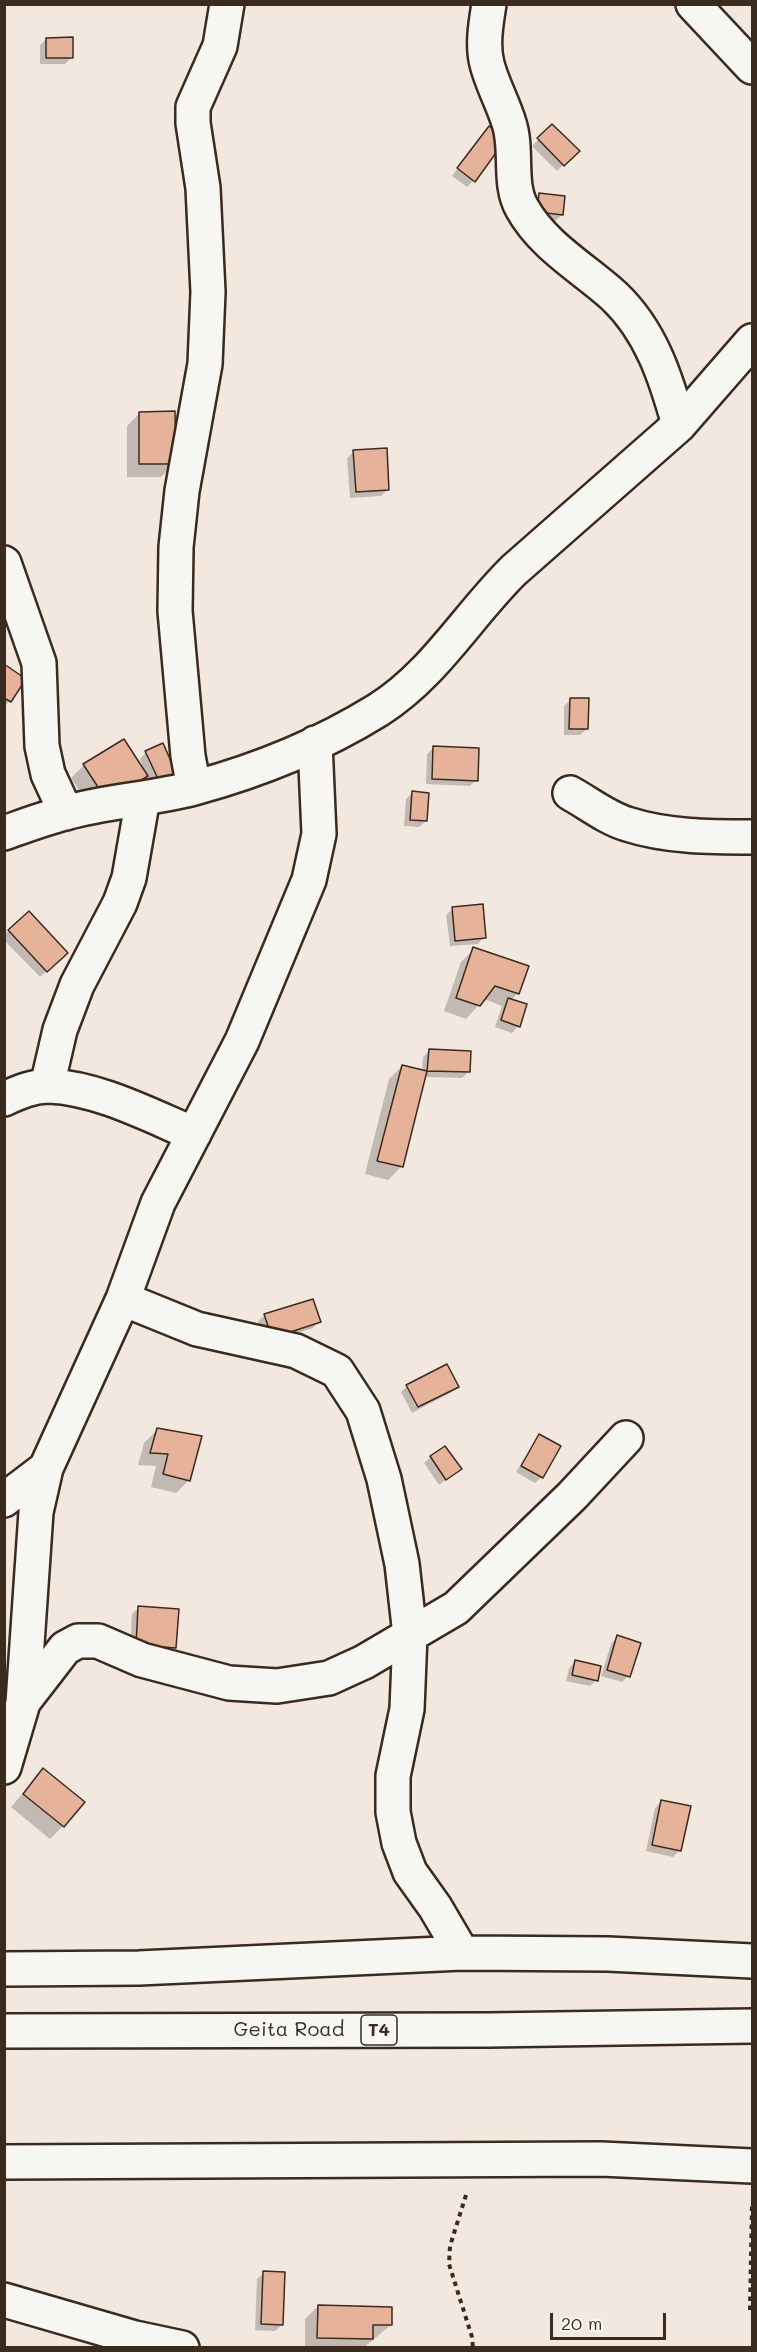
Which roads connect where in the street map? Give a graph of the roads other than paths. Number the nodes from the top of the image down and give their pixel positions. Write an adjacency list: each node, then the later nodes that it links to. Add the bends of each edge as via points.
1 (227, 4): 9 (main road, via 220,46 193,107 192,123 203,188 205,364 180,513 175,611)
2 (489, 4): 6 (main road, via 486,63 515,140 515,185 521,207 545,237 579,271 614,297 636,324 655,351)
3 (693, 4): 4 (main road)
4 (753, 67)
5 (753, 341): 6 (main road)
6 (679, 425): 8 (main road, via 489,594 422,674 380,709)
7 (4, 563): 12 (main road, via 39,663 42,746 48,774)
8 (315, 743): 9 (main road); 17 (main road, via 319,834 309,880 242,1041)
9 (194, 788): 11 (main road)
10 (570, 793): 14 (main road, via 625,824 652,831)
11 (143, 798): 12 (main road); 15 (main road, via 129,878 77,985 60,1030)
12 (66, 813): 13 (main road)
13 (4, 833)
14 (753, 837)
15 (47, 1086): 16 (main road); 17 (main road, via 94,1095)
16 (4, 1099)
17 (194, 1134): 18 (main road, via 158,1203)
18 (123, 1299): 20 (main road); 22 (main road, via 197,1329 296,1351 337,1371 363,1411 384,1479 402,1564)
19 (626, 1438): 22 (main road, via 456,1608)
20 (46, 1468): 21 (main road); 23 (main road, via 36,1512)
21 (4, 1500)
22 (411, 1635): 23 (main road, via 329,1678 277,1686 194,1676 98,1641 78,1641 65,1648); 25 (main road, via 407,1709 393,1776 393,1812 410,1872)
23 (23, 1703): 24 (main road)
24 (4, 1767)
25 (462, 1953): 26 (main road, via 620,1954); 27 (main road, via 139,1968)
26 (753, 1961)
27 (4, 1969)
28 (753, 2026): 29 (main road, Geita Road / T4)
29 (4, 2031)
30 (4, 2162): 31 (main road, via 601,2159)
31 (752, 2166)
32 (4, 2300): 33 (main road)
33 (182, 2348)

